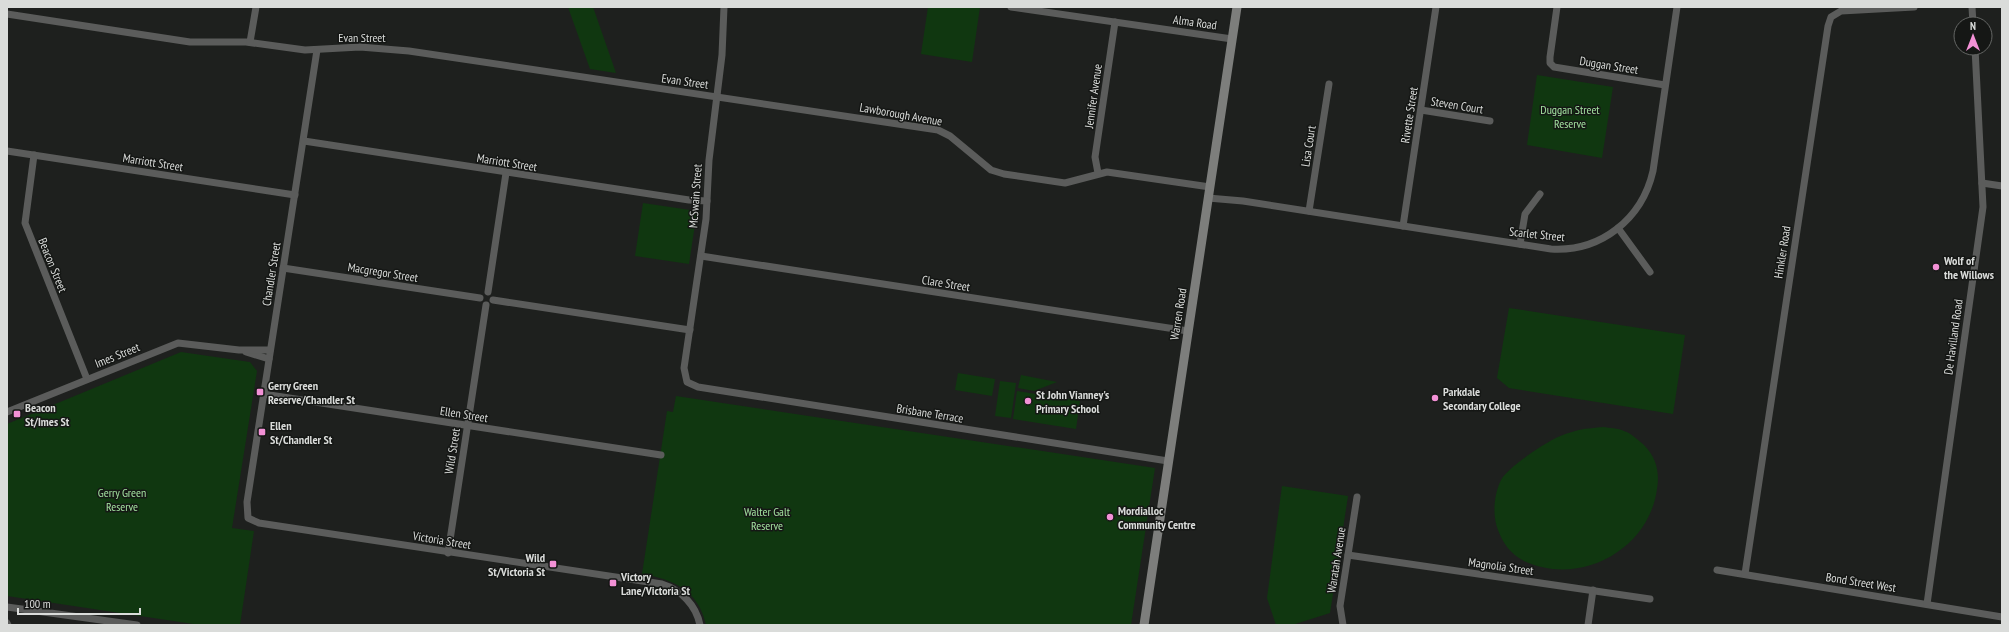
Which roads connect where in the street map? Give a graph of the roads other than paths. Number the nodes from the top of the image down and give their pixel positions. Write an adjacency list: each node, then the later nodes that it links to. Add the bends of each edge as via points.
1 (256, 7): 12 (street)
2 (724, 7): 17 (street, McSwain Street)
3 (1011, 7): 10 (street, Alma Road)
4 (1237, 7): 11 (street, Warren Road)
5 (1436, 7): 18 (street, Rivette Street)
6 (1557, 7): 16 (street, Duggan Street, via 1550,63 1557,68)
7 (1677, 7): 16 (street, Scarlet Street)
8 (1914, 7): 59 (street, Hinkler Road, via 1841,11 1831,18 1828,26)
9 (7, 14): 12 (street, Evan Street, via 190,42)
10 (1115, 22): 11 (street, Alma Road); 24 (street, Jennifer Avenue, via 1095,157)
11 (1232, 39): 27 (street, Warren Road)
12 (250, 42): 13 (street, Evan Street, via 289,49)
13 (317, 50): 17 (street, Evan Street, via 390,48); 20 (street, Chandler Street)
14 (1975, 56): 25 (street, De Havilland Road)
15 (1329, 84): 31 (street, Lisa Court)
16 (1665, 85): 33 (street, Scarlet Street, via 1649,186 1634,212)
17 (717, 97): 24 (street, Lawborough Avenue, via 938,130 950,136 991,170 1004,174 1066,183); 30 (street, McSwain Street)
18 (1421, 110): 19 (street, Steven Court); 32 (street, Rivette Street)
19 (1490, 121)
20 (304, 142): 23 (street, Marriott Street); 29 (street, Chandler Street)
21 (7, 151): 22 (street, Marriott Street)
22 (34, 155): 29 (street, Marriott Street); 47 (street, Beacon Street, via 25,223)
23 (506, 173): 30 (street, Marriott Street); 38 (street)
24 (1098, 173): 27 (street, Lawborough Avenue, via 1114,172)
25 (1982, 183): 26 (street); 62 (street, De Havilland Road, via 1983,207)
26 (2002, 186)
27 (1209, 192): 31 (street, Scarlet Street, via 1243,201); 43 (street, Warren Road)
28 (1540, 194): 34 (street, via 1525,214)
29 (295, 195): 36 (street, Chandler Street)
30 (707, 201): 35 (street, McSwain Street)
31 (1309, 211): 32 (street, Scarlet Street)
32 (1404, 226): 34 (street, Scarlet Street)
33 (1618, 228): 34 (street, Scarlet Street, via 1599,240 1574,248 1551,249); 37 (street)
34 (1520, 244)
35 (701, 256): 42 (street, McSwain Street); 43 (street, Clare Street)
36 (283, 268): 39 (street, Macgregor Street); 45 (street, Chandler Street)
37 (1650, 272)
38 (488, 292): 39 (street); 40 (street)
39 (480, 298): 41 (street, via 482,304)
40 (494, 300): 41 (street, via 490,305); 42 (street)
41 (486, 305): 51 (street, Wild Street)
42 (690, 330): 48 (street, McSwain Street, via 684,374)
43 (1188, 331): 53 (street, Warren Road)
44 (240, 350): 45 (street, Imes Street); 46 (street, Imes Street); 47 (street, Imes Street, via 178,343)
45 (270, 350): 46 (street, Chandler Street)
46 (269, 359): 49 (street, Chandler Street)
47 (87, 379): 50 (street, Imes Street)
48 (689, 385): 53 (street, Brisbane Terrace)
49 (263, 394): 51 (street, Ellen Street); 55 (street, Chandler Street)
50 (7, 412)
51 (467, 425): 52 (street, Ellen Street); 56 (street, Wild Street)
52 (661, 455)
53 (1168, 462): 67 (street, Warren Road)
54 (1357, 497): 57 (street, Waratah Avenue)
55 (247, 502): 56 (street, Victoria Street, via 248,518 259,523)
56 (448, 553): 66 (street, Victoria Street, via 662,584 677,590 689,601)
57 (1348, 555): 60 (street, Magnolia Street); 68 (street, Waratah Avenue, via 1340,606)
58 (1717, 570): 59 (street, Bond Street West)
59 (1745, 574): 62 (street, Bond Street West)
60 (1593, 590): 61 (street, Magnolia Street); 69 (street)
61 (1650, 599)
62 (1927, 604): 64 (street, Bond Street West)
63 (7, 607): 65 (street)
64 (2002, 617)
65 (137, 625)
66 (700, 625)
67 (1144, 625)
68 (1343, 625)
69 (1588, 625)

